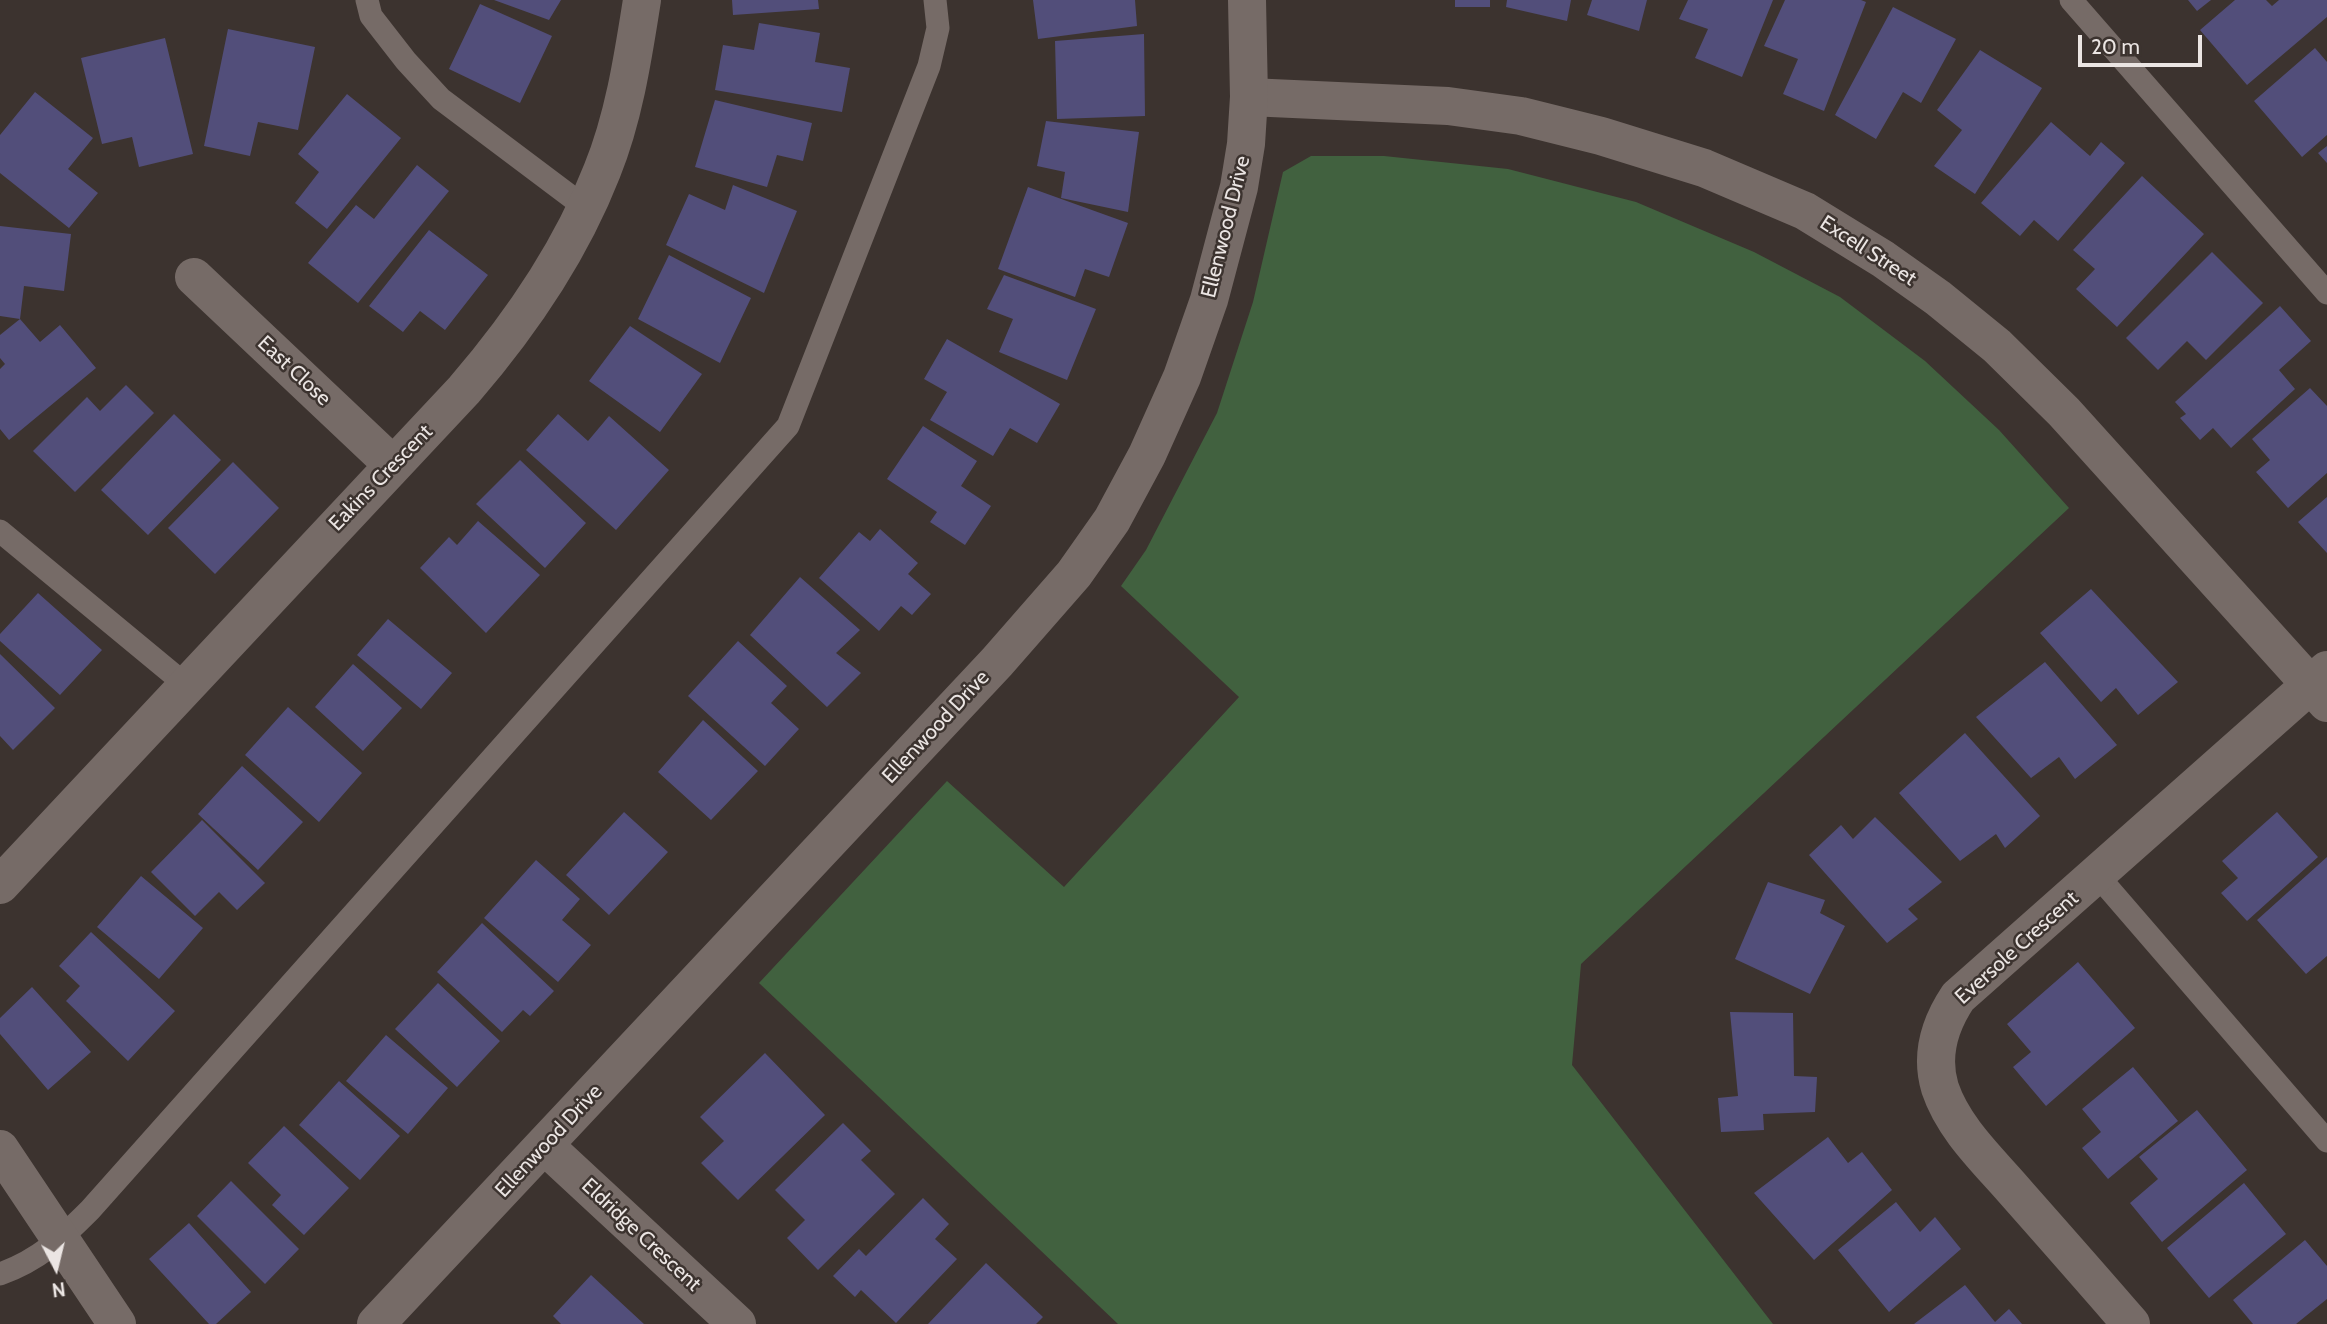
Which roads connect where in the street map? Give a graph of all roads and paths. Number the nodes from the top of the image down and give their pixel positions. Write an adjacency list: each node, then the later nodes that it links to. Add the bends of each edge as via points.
1 (367, 0): 7 (lane, via 372,16 441,99)
2 (642, 0): 7 (street, Eakins Crescent, via 620,113)
3 (936, 0): 19 (lane, via 938,28 929,66 788,426)
4 (1247, 0): 6 (street, Ellenwood Drive)
5 (2071, 0): 9 (lane)
6 (1249, 97): 13 (street, Excell Street, via 1448,106 1521,117 1704,167 1805,211 1894,266 1997,346); 17 (street, Ellenwood Drive, via 1239,187 1209,300 1182,377 1112,520 1074,574 997,662)
7 (586, 208): 10 (street, Eakins Crescent, via 558,262 499,349)
8 (194, 277): 10 (street, East Close)
9 (2327, 293)
10 (393, 465): 12 (street, Eakins Crescent)
11 (0, 531): 12 (lane)
12 (186, 685): 15 (street, Eakins Crescent)
13 (2321, 686): 14 (street, Eversole Crescent)
14 (2097, 875): 16 (lane); 24 (street, Eversole Crescent, via 1958,997 1945,1017 1936,1061 1940,1085 1959,1127)
15 (0, 885)
16 (2327, 1141)
17 (545, 1146): 22 (street, Ellenwood Drive); 23 (street, Eldridge Crescent)
18 (0, 1149): 19 (street)
19 (60, 1240): 20 (lane, via 25,1265); 21 (street)
20 (0, 1274)
21 (117, 1324)
22 (376, 1324)
23 (737, 1324)
24 (2131, 1324)

